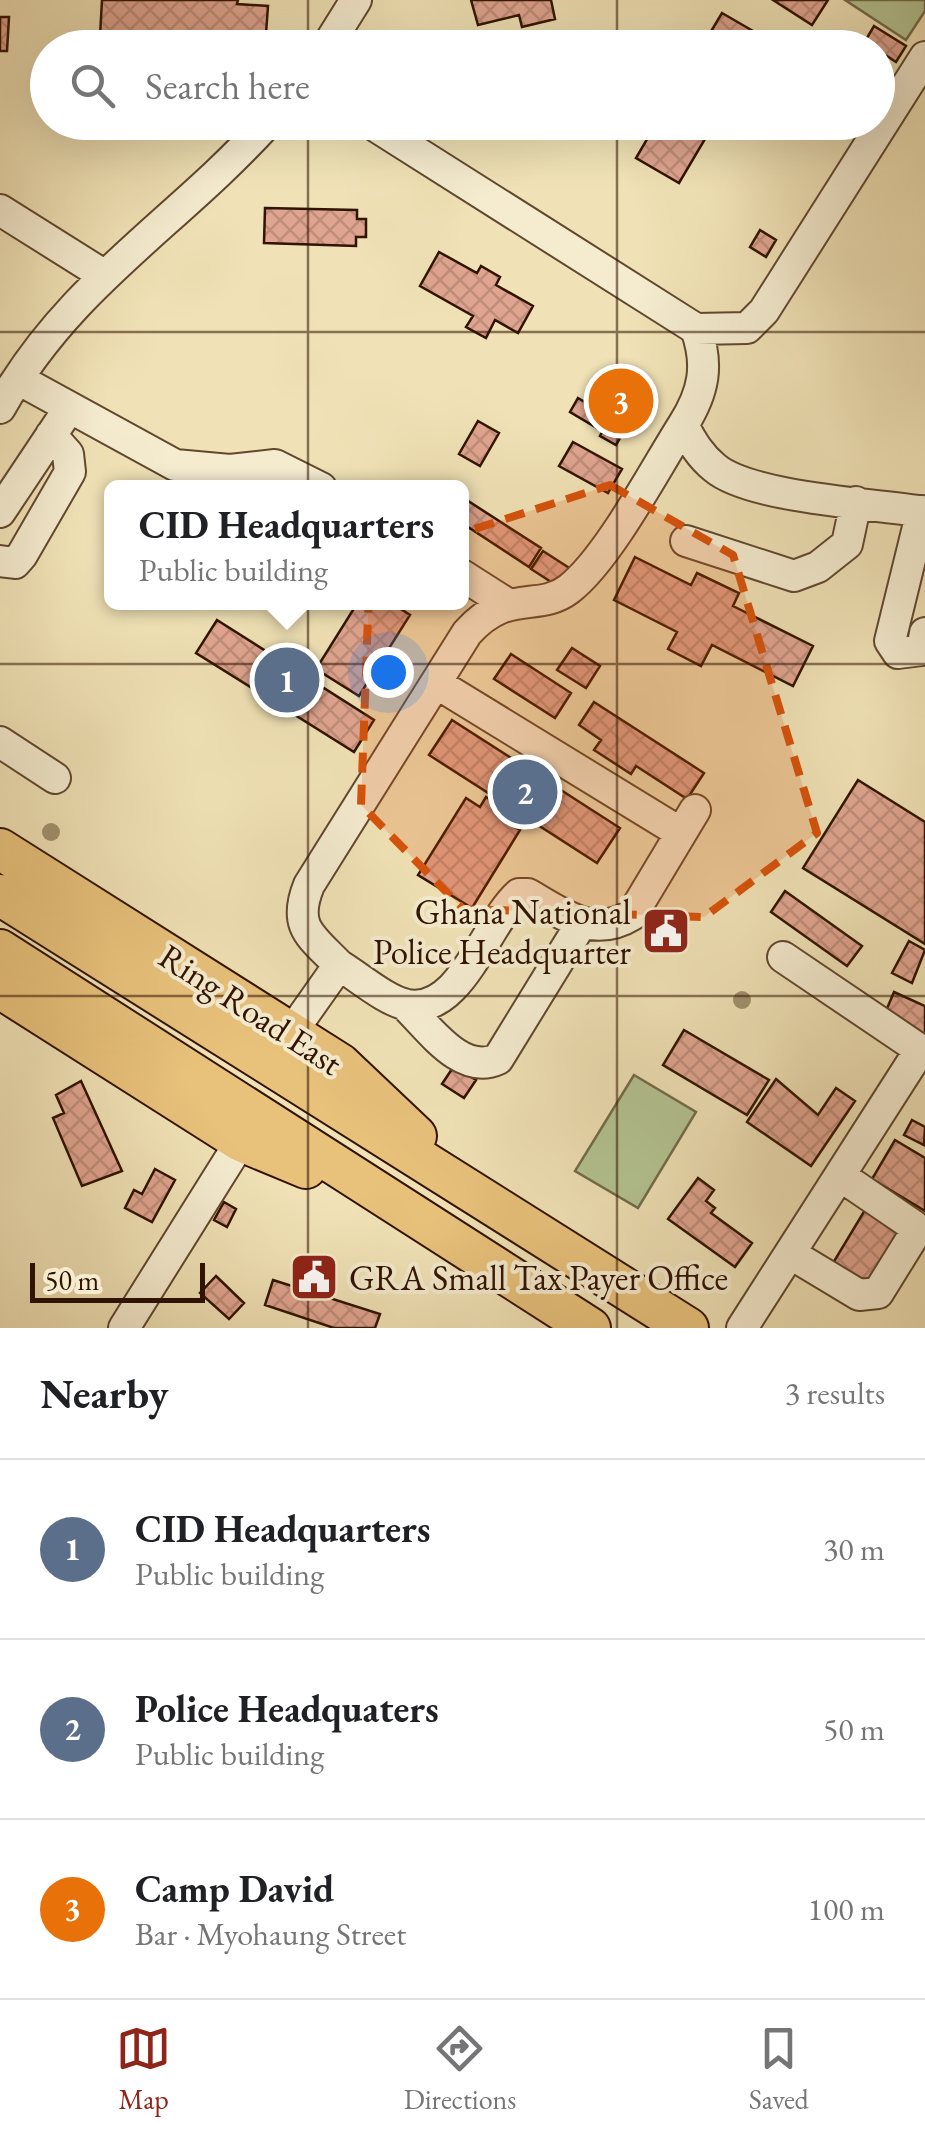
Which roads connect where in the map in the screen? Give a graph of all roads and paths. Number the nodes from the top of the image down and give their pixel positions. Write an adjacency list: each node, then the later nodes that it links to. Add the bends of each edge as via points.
1 (356, 0): 2 (street)
2 (337, 30)
3 (924, 61): 4 (street)
4 (895, 106)
5 (252, 140): 9 (street)
6 (398, 140): 10 (street)
7 (873, 140): 11 (street)
8 (0, 210): 9 (street)
9 (102, 274): 13 (street)
10 (696, 328): 11 (street); 12 (street)
11 (747, 328): 12 (street)
12 (703, 387): 15 (street)
13 (7, 391): 14 (street)
14 (72, 404): 16 (street); 17 (street, via 175,464 230,470 274,465)
15 (684, 425): 18 (street, via 697,451 748,486); 25 (street, via 567,592)
16 (51, 435): 19 (street); 23 (street, via 68,454 70,472 22,555)
17 (305, 480)
18 (856, 502): 20 (street); 21 (street, via 847,544 794,576)
19 (0, 512)
20 (923, 512): 22 (street)
21 (686, 540)
22 (918, 560): 26 (street, via 890,640 898,653 912,654 922,650)
23 (0, 561)
24 (469, 579): 25 (street)
25 (506, 603): 27 (street, via 483,614)
26 (925, 633)
27 (436, 682): 32 (street, via 688,822 632,915 602,926); 35 (street, via 300,908 304,928)
28 (0, 742): 29 (street)
29 (55, 778)
30 (0, 849): 38 (main road, Ring Road East)
31 (0, 895): 43 (main road, Ring Road East)
32 (581, 924): 37 (street, via 519,894 447,996); 37 (street, via 498,1060 466,1063)
33 (0, 950): 42 (main road)
34 (783, 957): 39 (street)
35 (339, 965): 37 (street); 38 (street)
36 (0, 988): 40 (main road)
37 (404, 1004)
38 (292, 1033): 43 (main road, Ring Road East, via 340,1064)
39 (922, 1052): 41 (street)
40 (241, 1140): 42 (main road); 45 (street)
41 (842, 1178): 44 (street); 44 (street, via 914,1226 878,1293 859,1295)
42 (384, 1196): 46 (main road)
43 (480, 1198): 47 (main road, Ring Road East)
44 (791, 1254): 48 (street)
45 (124, 1328)
46 (590, 1328)
47 (688, 1328)
48 (742, 1328)

